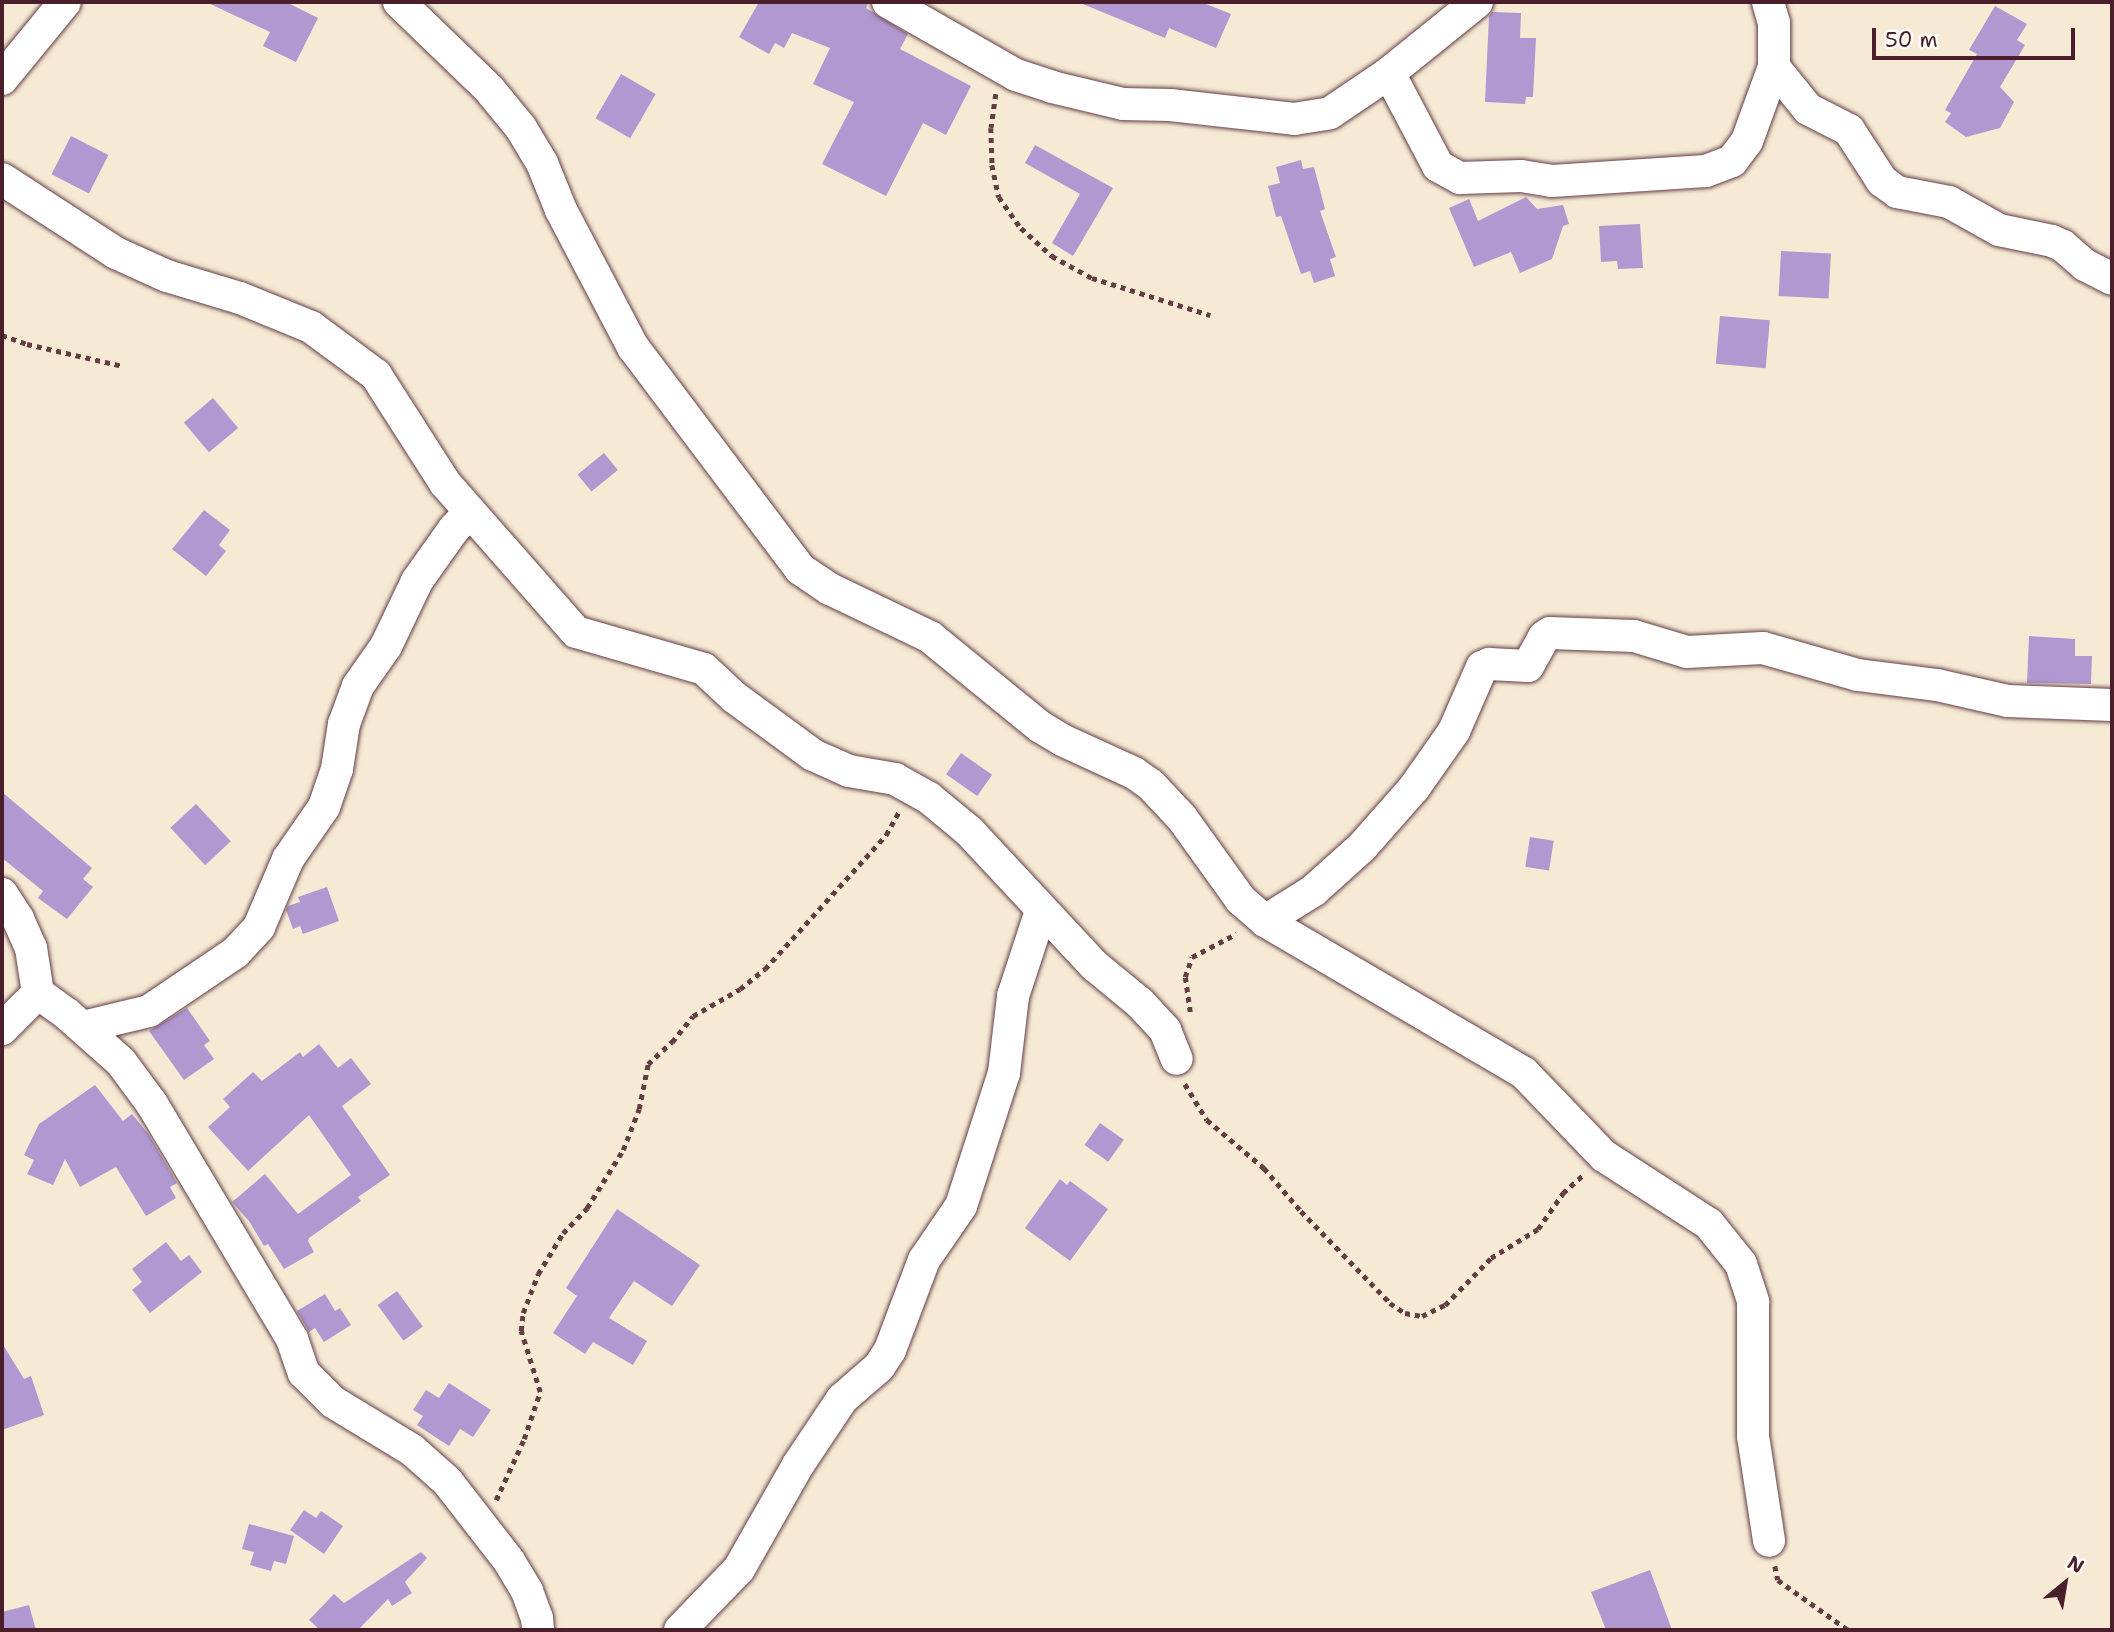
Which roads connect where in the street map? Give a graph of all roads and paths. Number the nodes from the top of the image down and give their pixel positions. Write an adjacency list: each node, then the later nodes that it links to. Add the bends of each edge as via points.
1 (65, 2): 9 (street)
2 (399, 2): 20 (street, via 489,89 521,128 634,346 800,569 830,589 930,637 1039,726 1151,785 1182,818 1241,900)
3 (888, 2): 6 (street)
4 (1477, 2): 8 (street)
5 (1768, 2): 7 (street, via 1774,23)
6 (1000, 66): 8 (street, via 1052,87 1123,104 1294,119 1330,113); 12 (path, via 991,128 992,165 999,197 1021,228 1052,256 1092,278)
7 (1774, 67): 8 (street, via 1747,141 1732,161 1706,171 1552,181 1521,176 1460,178 1446,173); 11 (street, via 1808,109 1849,130 1882,181 1897,192 1949,202 1999,230 2052,241)
8 (1389, 73)
9 (2, 79)
10 (2, 179): 15 (street, via 116,253 311,327 376,375 444,483)
11 (2112, 279)
12 (1210, 315)
13 (2, 335): 14 (path)
14 (123, 366)
15 (470, 512): 17 (street, via 576,632 704,669 813,755 849,771 895,779); 23 (street, via 417,581 386,646 358,686 344,724 328,797 288,859 259,927 236,952 149,1010)
16 (2112, 705): 20 (street, via 2008,701 1937,685 1858,675 1763,648 1687,652 1634,636 1550,633 1528,666 1482,667 1454,731 1414,788 1362,847 1313,891)
17 (911, 788): 19 (street, via 969,831); 27 (path, via 886,835 785,949 740,989 694,1016 648,1064 624,1150 587,1208 563,1233 538,1274 523,1313 521,1331 540,1392)
18 (2, 894): 21 (street, via 31,948)
19 (1041, 911): 25 (street, via 1165,1030); 30 (street, via 1013,996 1004,1073 961,1206 924,1260 890,1350 879,1367 842,1399 739,1569)
20 (1265, 921): 22 (path, via 1192,957 1185,977); 26 (street, via 1524,1073)
21 (38, 993): 23 (street); 24 (street)
22 (1191, 1017)
23 (83, 1027): 27 (street, via 121,1062 152,1104 292,1339 304,1373 333,1402 412,1450)
24 (2, 1029)
25 (1177, 1059): 26 (path, via 1187,1090 1207,1120 1264,1168 1390,1303 1405,1313 1422,1316 1445,1306 1491,1258 1538,1229 1563,1193)
26 (1604, 1156): 28 (street, via 1709,1224 1741,1264 1753,1302 1753,1436)
27 (484, 1526): 29 (street, via 527,1591)
28 (1769, 1541): 31 (path, via 1778,1580)
29 (538, 1630)
30 (680, 1630)
31 (1848, 1630)

